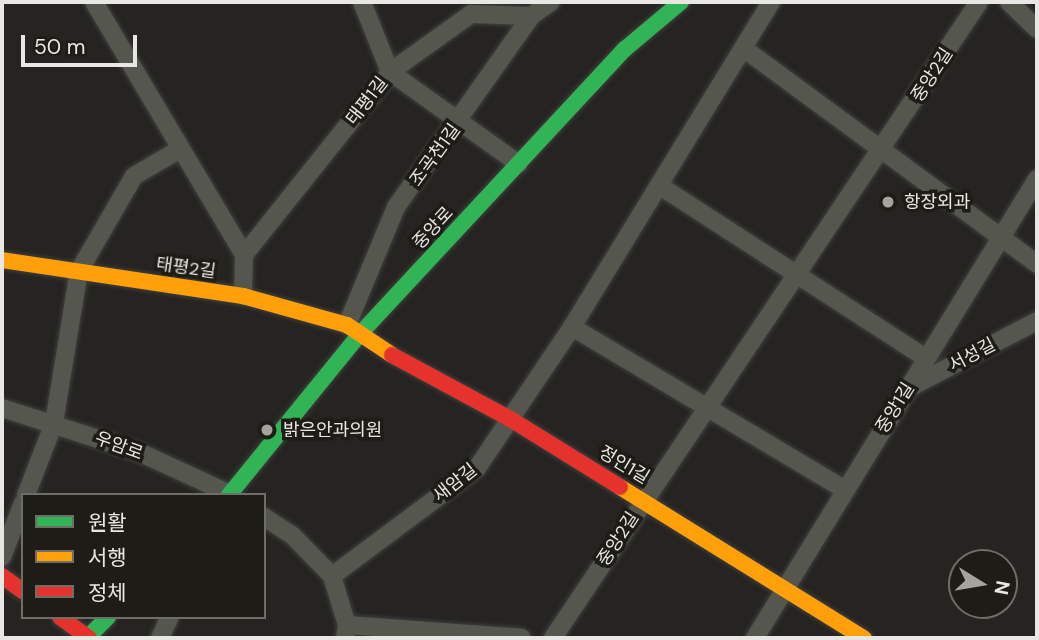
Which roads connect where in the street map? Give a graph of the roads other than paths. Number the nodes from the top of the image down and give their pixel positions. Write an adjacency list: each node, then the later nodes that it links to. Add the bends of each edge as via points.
1 (94, 2): 14 (street)
2 (362, 2): 11 (street)
3 (551, 2): 8 (street, 조곡천1길)
4 (681, 2): 15 (street, 중앙로, via 625,49)
5 (771, 2): 10 (street, 새암길)
6 (979, 2): 13 (street, 중앙2길)
7 (1009, 2): 9 (street)
8 (531, 16): 11 (street, 태평1길, via 471,15); 12 (street, 조곡천1길)
9 (1037, 29)
10 (743, 48): 13 (street); 17 (street, 새암길)
11 (390, 72): 12 (street); 19 (street, 태평1길)
12 (458, 123): 15 (street); 27 (street, 조곡천1길, via 396,207)
13 (885, 148): 18 (street); 23 (street, 중앙2길)
14 (180, 149): 19 (street); 22 (street, via 134,176)
15 (520, 164): 27 (street, 중앙로)
16 (1037, 179): 18 (street, 중앙1길)
17 (660, 186): 23 (street); 26 (street, 새암길)
18 (1001, 234): 21 (street); 28 (street, 중앙1길)
19 (244, 255): 24 (street)
20 (2, 260): 22 (street, 태평2길)
21 (1037, 264)
22 (79, 271): 24 (street, 태평2길); 33 (street)
23 (797, 271): 28 (street); 30 (street, 중앙2길)
24 (243, 296): 27 (street, 태평2길)
25 (1037, 321): 29 (street, 서성길)
26 (572, 327): 30 (street); 32 (street, 새암길)
27 (352, 331): 32 (street, 정인1길); 37 (street, 중앙로)
28 (926, 358): 29 (street, 중앙1길)
29 (906, 390): 34 (street, 중앙1길)
30 (706, 405): 34 (street); 38 (street, 중앙2길)
31 (2, 408): 33 (street, 우암로)
32 (512, 420): 38 (street, 정인1길); 43 (street, 새암길, via 477,468)
33 (54, 423): 35 (street); 36 (street, 우암로, via 141,453)
34 (845, 490): 45 (street, 중앙1길)
35 (27, 493)
36 (228, 493)
37 (231, 493)
38 (643, 499): 45 (street, 정인1길); 53 (street, 중앙2길)
39 (21, 508): 41 (street)
40 (266, 518): 43 (street, via 292,536)
41 (2, 557)
42 (2, 576): 44 (street)
43 (332, 576): 49 (street)
44 (21, 590)
45 (784, 590): 54 (street, 중앙1길); 55 (street, 정인1길)
46 (63, 619): 50 (street)
47 (106, 619): 50 (street)
48 (169, 619): 51 (street)
49 (346, 632): 52 (street)
50 (88, 638)
51 (160, 638)
52 (522, 638)
53 (553, 638)
54 (755, 638)
55 (864, 638)

